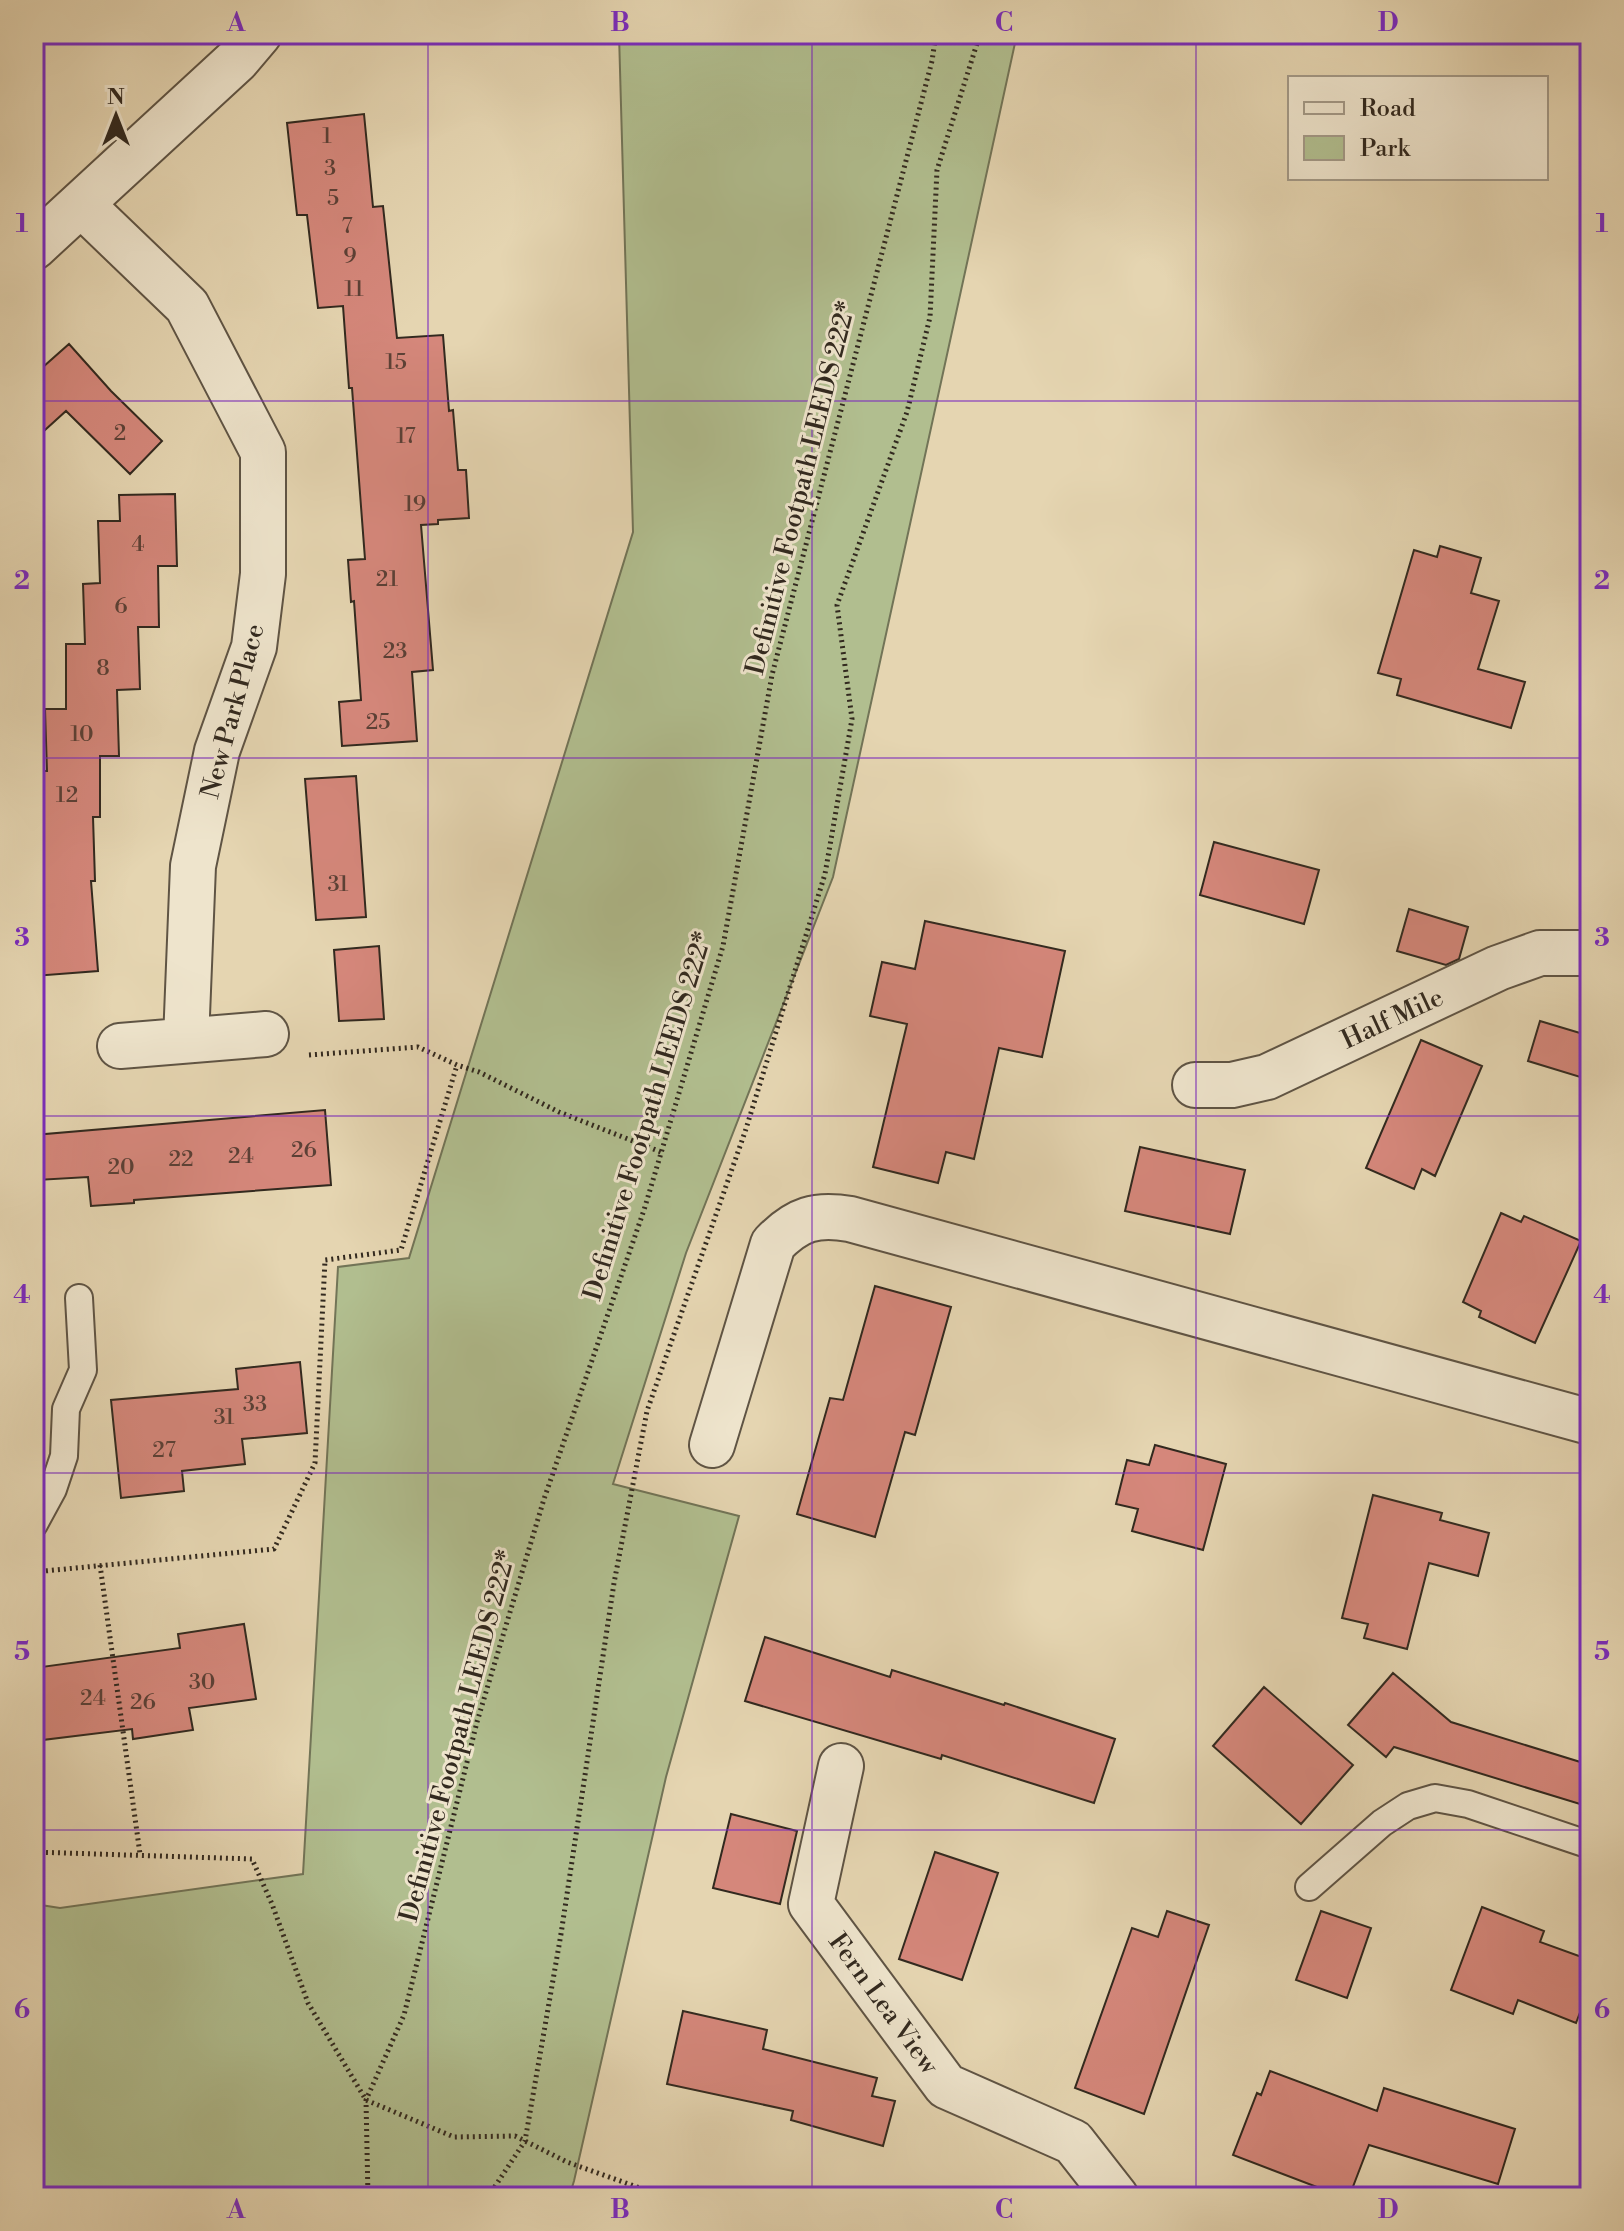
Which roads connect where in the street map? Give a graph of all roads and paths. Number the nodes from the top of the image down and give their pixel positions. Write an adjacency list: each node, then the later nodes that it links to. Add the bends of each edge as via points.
1 (259, 34): 4 (street)
2 (936, 34): 12 (path, Definitive Footpath LEEDS 222*, via 772,675 723,946)
3 (980, 34): 25 (path, via 937,170 930,317 907,412 837,605 852,719 825,874 745,1132 647,1411 614,1583)
4 (81, 204): 5 (street); 8 (street, New Park Place, via 187,306 263,452 263,574 254,647 217,751 193,866)
5 (34, 247)
6 (1590, 953): 11 (street, Half Mile, via 1540,953 1267,1077 1232,1085)
7 (266, 1034): 8 (street); 10 (path, via 271,1057 418,1047)
8 (186, 1040): 9 (street)
9 (120, 1046)
10 (457, 1065): 12 (path); 17 (path, via 401,1250 325,1260 315,1463 274,1549)
11 (1195, 1085)
12 (661, 1152): 24 (path, Definitive Footpath LEEDS 222*, via 512,1603 404,2015)
13 (79, 1298): 16 (lane, via 83,1370 66,1409 64,1456)
14 (1590, 1422): 15 (street, via 828,1215 787,1230 773,1244)
15 (712, 1445)
16 (34, 1524)
17 (100, 1565): 18 (path); 22 (path)
18 (34, 1572)
19 (841, 1766): 30 (street, Fern Lea View, via 811,1904 946,2086 1073,2142)
20 (1590, 1845): 23 (lane, via 1435,1798 1408,1806 1382,1823)
21 (34, 1852): 22 (path)
22 (140, 1854): 24 (path, via 252,1859 308,2003)
23 (1309, 1887)
24 (366, 2100): 25 (path, via 454,2137 515,2136); 27 (path, Definitive Footpath LEEDS 222*)
25 (525, 2141): 28 (path); 29 (path)
26 (1590, 2184): 31 (path)
27 (368, 2197)
28 (488, 2197)
29 (665, 2197)
30 (1116, 2197)
31 (1587, 2197)

